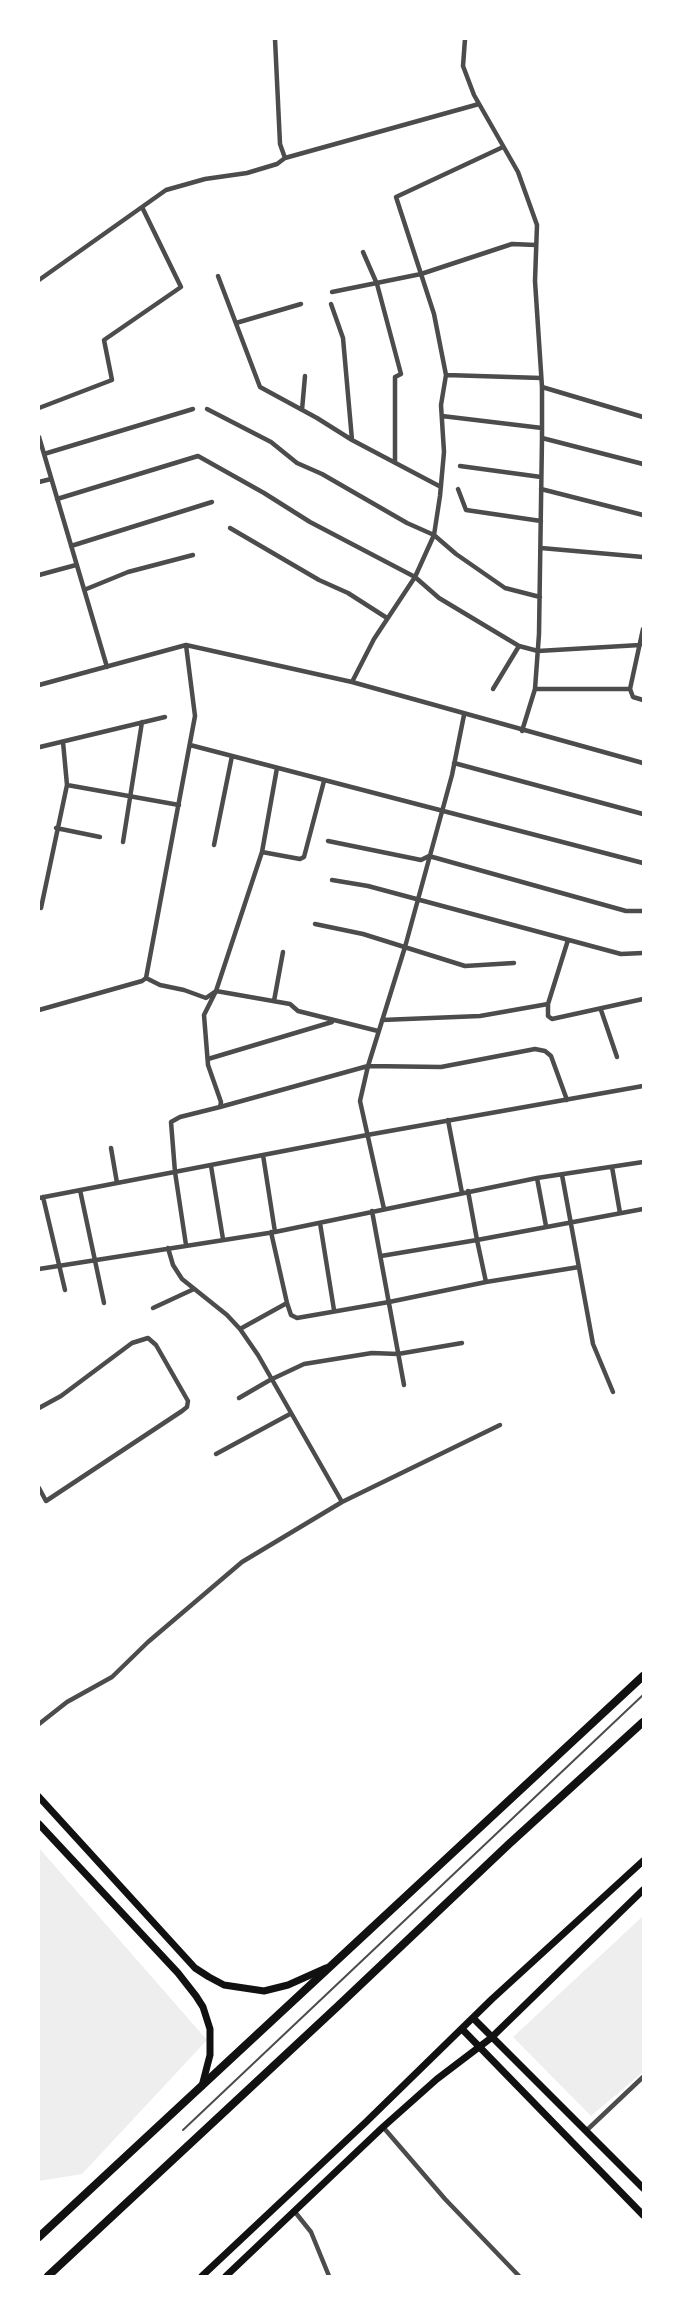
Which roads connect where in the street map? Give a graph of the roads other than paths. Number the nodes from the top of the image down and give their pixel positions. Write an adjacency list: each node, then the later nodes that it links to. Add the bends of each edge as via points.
1 (275, 39): 5 (street, via 280,144)
2 (465, 39): 3 (street, via 463,66)
3 (479, 104): 4 (street); 5 (street)
4 (503, 147): 7 (street, via 518,172 537,225); 9 (street, via 396,197)
5 (285, 158): 6 (street, via 247,173 166,190)
6 (142, 207): 11 (street); 21 (street, via 181,287 104,340 112,380)
7 (536, 244): 9 (street, via 512,244); 19 (street)
8 (363, 252): 12 (street)
9 (421, 274): 12 (street); 17 (street, via 434,314)
10 (218, 276): 16 (street)
11 (39, 280)
12 (377, 284): 13 (street); 32 (street, via 401,374 395,377)
13 (332, 292)
14 (301, 304): 16 (street)
15 (331, 304): 30 (street, via 343,338)
16 (236, 323): 24 (street, via 260,387)
17 (446, 375): 19 (street); 25 (street)
18 (305, 376): 24 (street)
19 (541, 378): 20 (street)
20 (542, 387): 26 (street); 27 (street)
21 (39, 408)
22 (193, 409): 31 (street)
23 (207, 409): 46 (street, via 272,442 297,463)
24 (302, 410): 30 (street)
25 (442, 416): 27 (street); 38 (street)
26 (643, 417)
27 (542, 428): 29 (street)
28 (39, 437): 31 (street)
29 (542, 438): 33 (street); 35 (street)
30 (352, 440): 32 (street)
31 (44, 454): 36 (street)
32 (394, 462): 38 (street)
33 (643, 464)
34 (460, 466): 35 (street)
35 (542, 477): 40 (street)
36 (51, 479): 37 (street); 41 (street)
37 (39, 482)
38 (441, 487): 46 (street)
39 (458, 489): 44 (street, via 466,510)
40 (542, 489): 43 (street); 44 (street)
41 (57, 499): 47 (street); 53 (street, via 198,456 310,522)
42 (212, 502): 47 (street)
43 (643, 515)
44 (541, 521): 48 (street)
45 (230, 528): 56 (street)
46 (434, 535): 53 (street); 55 (street, via 505,588)
47 (71, 546): 51 (street)
48 (541, 548): 50 (street); 55 (street)
49 (193, 555): 54 (street, via 128,572)
50 (643, 557)
51 (76, 565): 52 (street); 54 (street)
52 (39, 575)
53 (415, 577): 56 (street); 60 (street, via 439,598)
54 (84, 591): 62 (street)
55 (540, 597): 61 (street)
56 (387, 618): 63 (street)
57 (643, 629): 59 (street)
58 (186, 645): 62 (street); 63 (street); 74 (street, via 195,716)
59 (640, 645): 61 (street); 67 (street)
60 (519, 646): 61 (street); 65 (street)
61 (538, 651): 66 (street)
62 (106, 667): 64 (street)
63 (352, 682): 69 (street)
64 (39, 685)
65 (493, 689)
66 (535, 689): 67 (street); 72 (street)
67 (630, 689): 68 (street, via 633,697)
68 (643, 700)
69 (464, 715): 72 (street); 77 (street)
70 (165, 717): 71 (street)
71 (142, 723): 73 (street); 82 (street)
72 (522, 730): 78 (street)
73 (63, 742): 75 (street); 81 (street)
74 (190, 745): 76 (street); 83 (street)
75 (40, 747)
76 (231, 756): 79 (street); 90 (street)
77 (454, 763): 84 (street); 85 (street)
78 (643, 764)
79 (277, 768): 80 (street); 91 (street)
80 (324, 781): 84 (street); 91 (street, via 304,857)
81 (67, 785): 82 (street); 86 (street)
82 (130, 796): 83 (street); 89 (street)
83 (179, 805): 104 (street)
84 (442, 810): 92 (street); 93 (street)
85 (643, 813)
86 (56, 828): 87 (street); 96 (street)
87 (100, 837)
88 (328, 841): 92 (street, via 421,860)
89 (123, 842)
90 (214, 845)
91 (261, 852): 105 (street)
92 (429, 856): 95 (street); 97 (street, via 626,911)
93 (643, 863)
94 (332, 880): 95 (street)
95 (417, 900): 99 (street); 100 (street)
96 (40, 908)
97 (643, 910)
98 (315, 924): 100 (street)
99 (568, 940): 102 (street, via 621,954); 108 (street)
100 (405, 946): 103 (street, via 465,966); 111 (street)
101 (282, 952): 107 (street)
102 (643, 953)
103 (514, 963)
104 (146, 978): 105 (street, via 206,998); 109 (street)
105 (216, 991): 107 (street); 115 (street, via 204,1015)
106 (643, 999): 110 (street)
107 (274, 1001): 112 (street)
108 (548, 1004): 110 (street, via 548,1016 552,1019); 111 (street, via 471,1017)
109 (39, 1010)
110 (601, 1010): 114 (street)
111 (382, 1020): 113 (street)
112 (335, 1021): 113 (street); 115 (street)
113 (378, 1031): 116 (street)
114 (617, 1057)
115 (208, 1059): 119 (street)
116 (368, 1066): 118 (street, via 441,1067 535,1049 545,1051 556,1064); 119 (street); 121 (street, via 360,1101)
117 (643, 1086): 118 (street)
118 (567, 1100): 120 (street)
119 (220, 1107): 127 (street, via 171,1122)
120 (448, 1120): 121 (street); 133 (street)
121 (367, 1135): 123 (street); 135 (street)
122 (111, 1148): 130 (street)
123 (263, 1155): 125 (street); 142 (street)
124 (643, 1162): 126 (street)
125 (211, 1166): 127 (street); 143 (street)
126 (612, 1167): 128 (street); 138 (street)
127 (175, 1172): 130 (street); 145 (street)
128 (562, 1174): 129 (street); 139 (street)
129 (537, 1178): 132 (street); 141 (street)
130 (117, 1183): 131 (street)
131 (80, 1190): 134 (street); 148 (street)
132 (468, 1191): 133 (street); 144 (street)
133 (462, 1193): 135 (street)
134 (41, 1197): 149 (street)
135 (384, 1209): 137 (street)
136 (643, 1209): 138 (street)
137 (372, 1211): 140 (street); 147 (street)
138 (620, 1213): 139 (street)
139 (570, 1222): 141 (street); 150 (street)
140 (320, 1223): 142 (street); 159 (street)
141 (546, 1226): 144 (street)
142 (273, 1232): 143 (street); 157 (street)
143 (223, 1239): 145 (street)
144 (477, 1240): 147 (street); 152 (street)
145 (186, 1245): 146 (street)
146 (168, 1248): 148 (street); 153 (street, via 172,1265)
147 (381, 1256): 155 (street)
148 (94, 1259): 149 (street); 156 (street)
149 (59, 1265): 151 (street); 154 (street)
150 (579, 1267): 152 (street); 165 (street, via 593,1344)
151 (39, 1269)
152 (486, 1282): 155 (street)
153 (194, 1289): 158 (street); 160 (street)
154 (65, 1290)
155 (389, 1302): 159 (street); 162 (street)
156 (104, 1303)
157 (287, 1303): 159 (street, via 291,1315 297,1318); 160 (street)
158 (153, 1308)
159 (334, 1310)
160 (240, 1329): 163 (street)
161 (462, 1343): 162 (street)
162 (398, 1354): 163 (street, via 372,1353 304,1364); 164 (street)
163 (270, 1380): 166 (street); 168 (street)
164 (404, 1385)
165 (613, 1392)
166 (239, 1398)
167 (39, 1408): 171 (street, via 132,1343 148,1338 156,1345 188,1401 182,1411 46,1501)
168 (290, 1414): 170 (street); 172 (street)
169 (500, 1425): 172 (street)
170 (216, 1454)
171 (39, 1488)
172 (342, 1502): 176 (street, via 242,1562 148,1641 112,1677 67,1702)
173 (643, 1676): 181 (highway)
174 (643, 1695): 190 (lane)
175 (643, 1722): 199 (highway)
176 (39, 1724)
177 (39, 1797): 181 (main road, via 195,1968 208,1977 264,1991)
178 (39, 1824): 187 (main road, via 196,1996 211,2038)
179 (643, 1861): 182 (main road)
180 (643, 1890): 184 (main road)
181 (332, 1965): 187 (highway)
182 (473, 2018): 183 (main road); 184 (main road)
183 (462, 2029): 185 (main road); 188 (main road)
184 (491, 2038): 185 (main road); 191 (main road)
185 (479, 2049): 189 (main road, via 437,2079); 197 (main road)
186 (643, 2077): 191 (street)
187 (201, 2089): 198 (highway)
188 (366, 2122): 192 (main road); 193 (main road)
189 (383, 2127): 192 (main road); 203 (street)
190 (183, 2130)
191 (587, 2130): 195 (main road)
192 (375, 2134): 194 (main road)
193 (343, 2144): 194 (main road); 200 (main road)
194 (354, 2155): 196 (main road)
195 (643, 2188)
196 (295, 2212): 201 (main road); 202 (street, via 311,2232)
197 (643, 2215)
198 (39, 2237)
199 (48, 2276)
200 (202, 2276)
201 (226, 2276)
202 (329, 2276)
203 (519, 2276)

